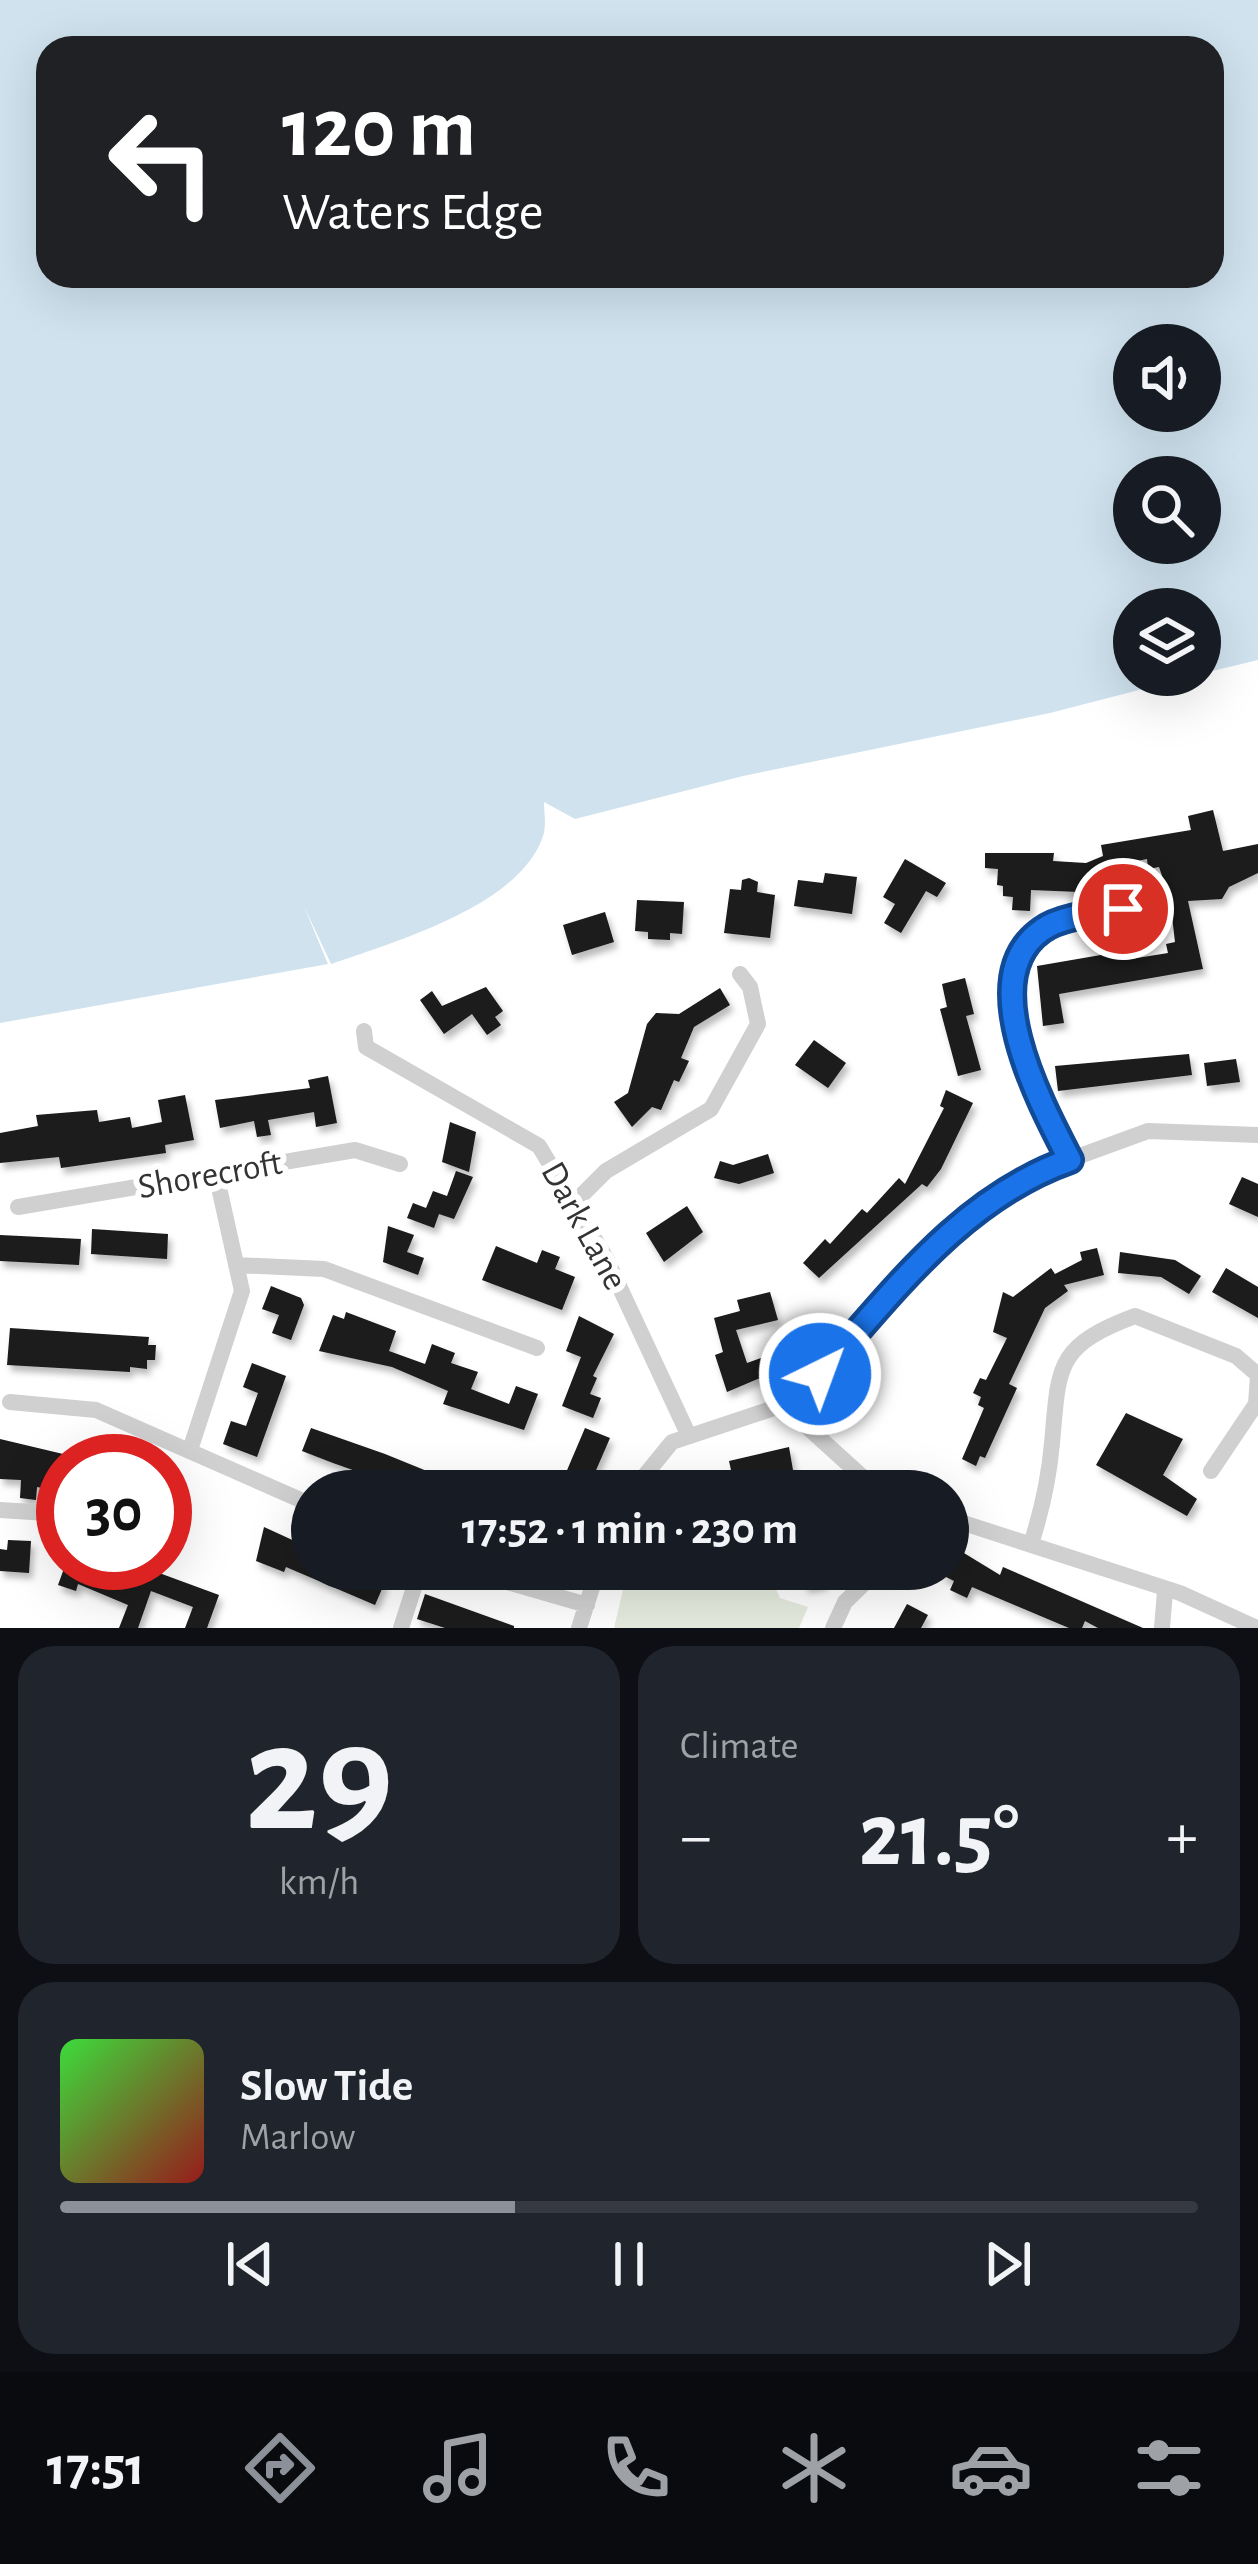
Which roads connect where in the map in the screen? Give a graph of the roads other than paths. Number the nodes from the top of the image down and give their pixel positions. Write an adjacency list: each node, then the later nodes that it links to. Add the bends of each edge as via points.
1 (1158, 902): 5 (street, via 1042,929 1016,960 1010,996 1021,1046)
2 (740, 974): 8 (street, via 758,1024 711,1109 606,1171)
3 (364, 1031): 8 (street, Dark Lane, via 366,1047 538,1146)
4 (1258, 1136): 5 (street, via 1148,1132)
5 (1070, 1160): 13 (street, via 1036,1172 947,1231 820,1374)
6 (400, 1164): 7 (street, Shorecroft, via 355,1150)
7 (216, 1174): 9 (street, Shorecroft); 10 (street)
8 (574, 1202): 15 (street, Dark Lane)
9 (18, 1207)
10 (236, 1265): 11 (street, via 324,1269); 16 (street, via 242,1291)
11 (537, 1348)
12 (10, 1402): 14 (street, via 96,1410)
13 (782, 1405): 15 (street); 19 (street)
14 (152, 1434)
15 (689, 1436): 18 (street, via 672,1442)
16 (192, 1444)
17 (192, 1451): 21 (street)
18 (649, 1470)
19 (855, 1470)
20 (1211, 1471): 25 (street, via 1256,1404 1258,1376 1220,1348 1135,1316 1095,1331 1063,1363 1053,1394 1047,1485)
21 (291, 1496)
22 (0, 1510): 23 (street)
23 (36, 1512)
24 (969, 1525): 25 (street)
25 (1031, 1544): 30 (street)
26 (413, 1590): 32 (street)
27 (534, 1590): 31 (street)
28 (591, 1590): 31 (street)
29 (857, 1590): 34 (street)
30 (1166, 1592): 35 (street); 36 (street)
31 (586, 1605): 33 (street)
32 (401, 1628)
33 (579, 1628)
34 (833, 1628)
35 (1162, 1628)
36 (1257, 1628)

